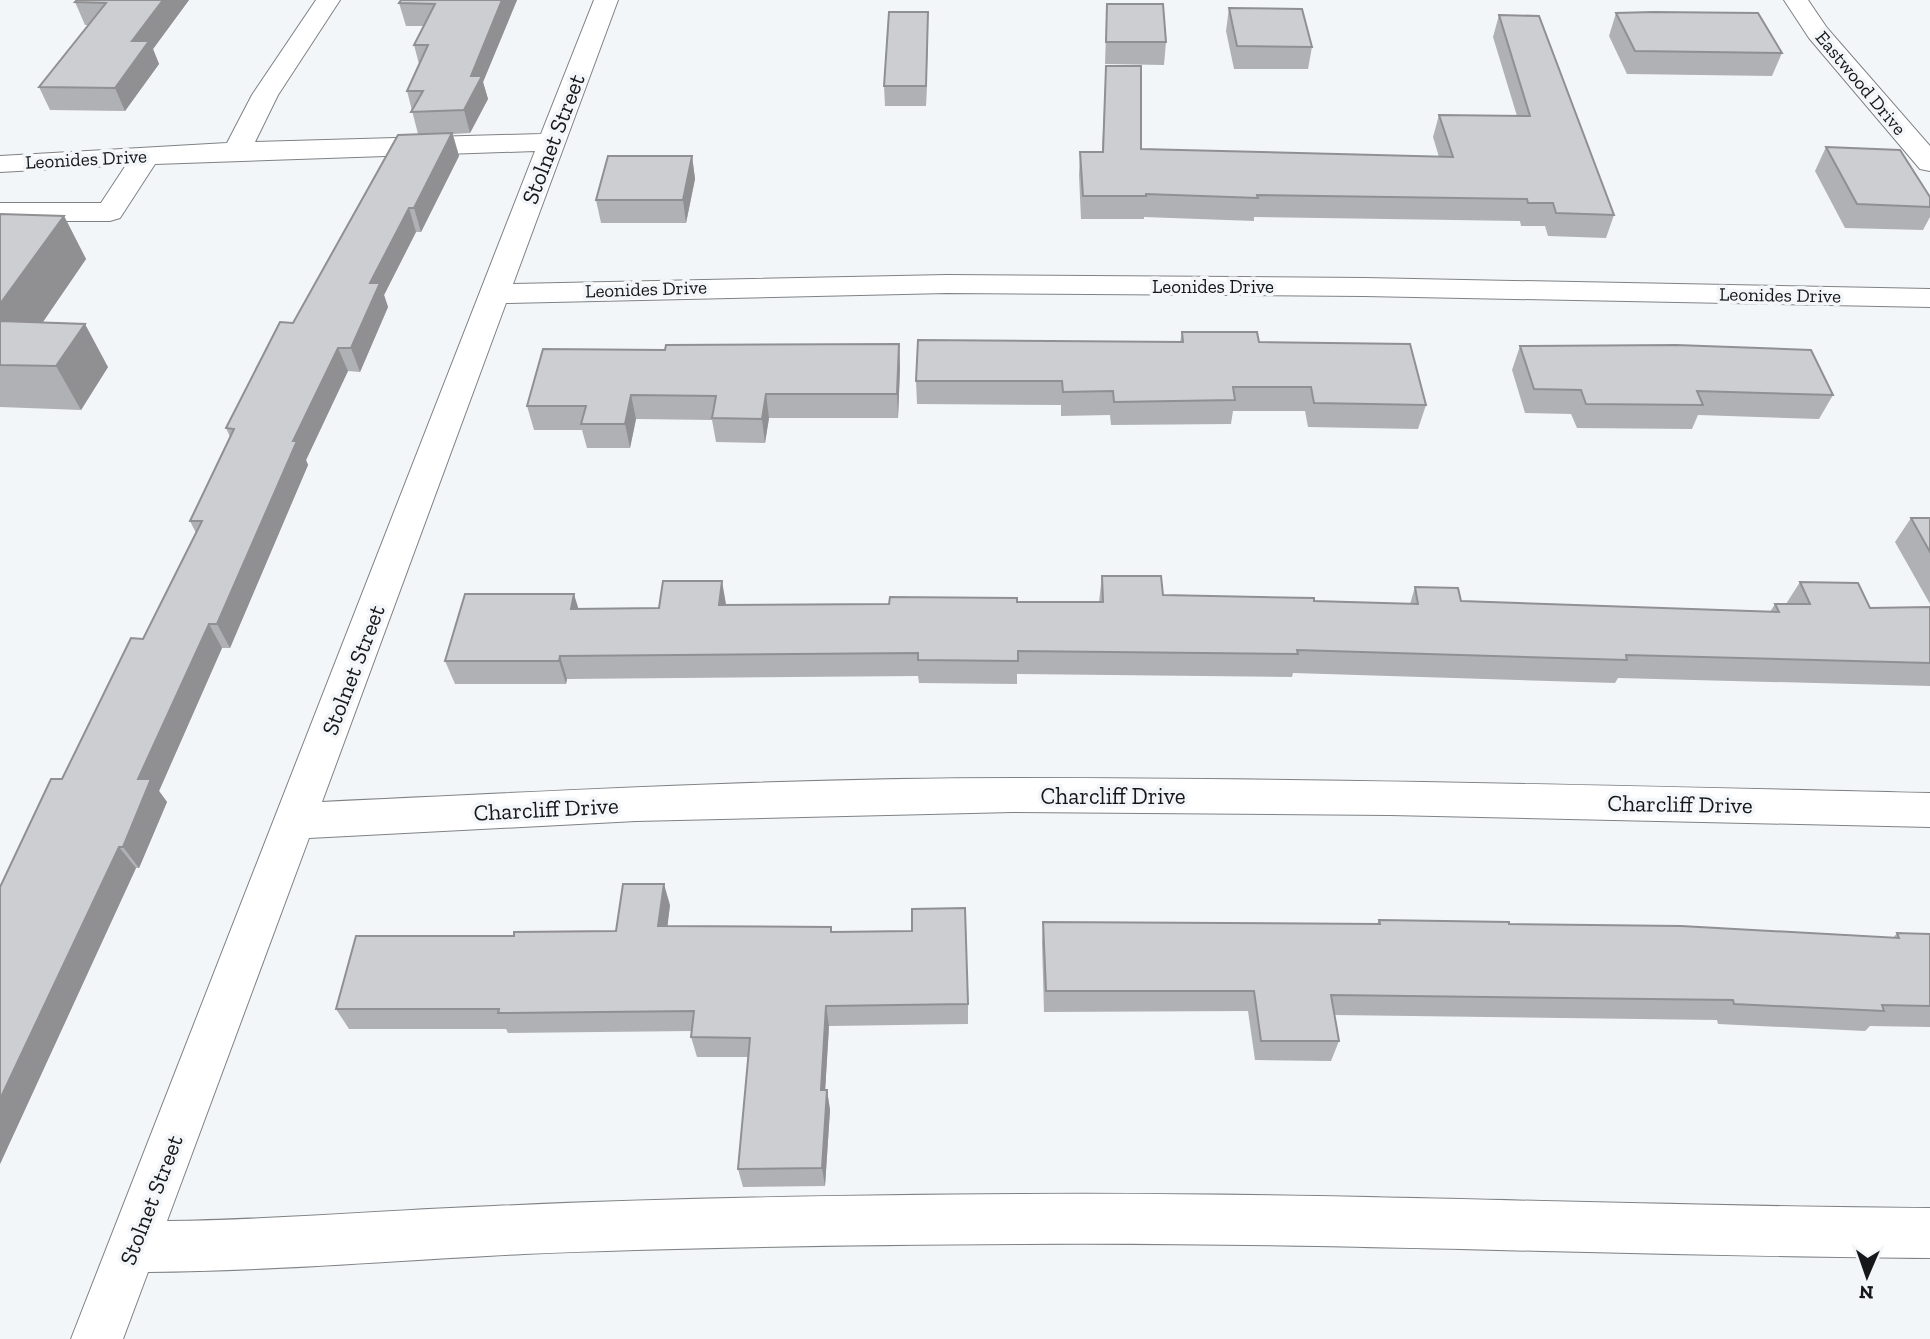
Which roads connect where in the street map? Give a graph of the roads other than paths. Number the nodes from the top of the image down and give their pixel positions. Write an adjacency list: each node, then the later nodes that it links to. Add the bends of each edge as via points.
1 (328, 0): 5 (street, via 265,95)
2 (606, 0): 4 (street, Stolnet Street)
3 (1796, 0): 7 (street, Eastwood Drive, via 1826,43)
4 (551, 142): 5 (street, Leonides Drive); 10 (street, Stolnet Street)
5 (237, 151): 6 (street, Leonides Drive)
6 (146, 156): 8 (street, Leonides Drive); 9 (street, via 110,212)
7 (1930, 163)
8 (0, 164)
9 (0, 212)
10 (496, 294): 11 (street, Leonides Drive, via 961,284); 13 (street, Stolnet Street)
11 (1930, 298)
12 (1930, 810): 13 (street, Charcliff Drive, via 1390,797 1013,795 636,804)
13 (296, 821): 15 (street, Stolnet Street)
14 (1930, 1233): 15 (street, via 1028,1219 627,1225)
15 (132, 1247): 16 (street, Stolnet Street)
16 (97, 1339)

